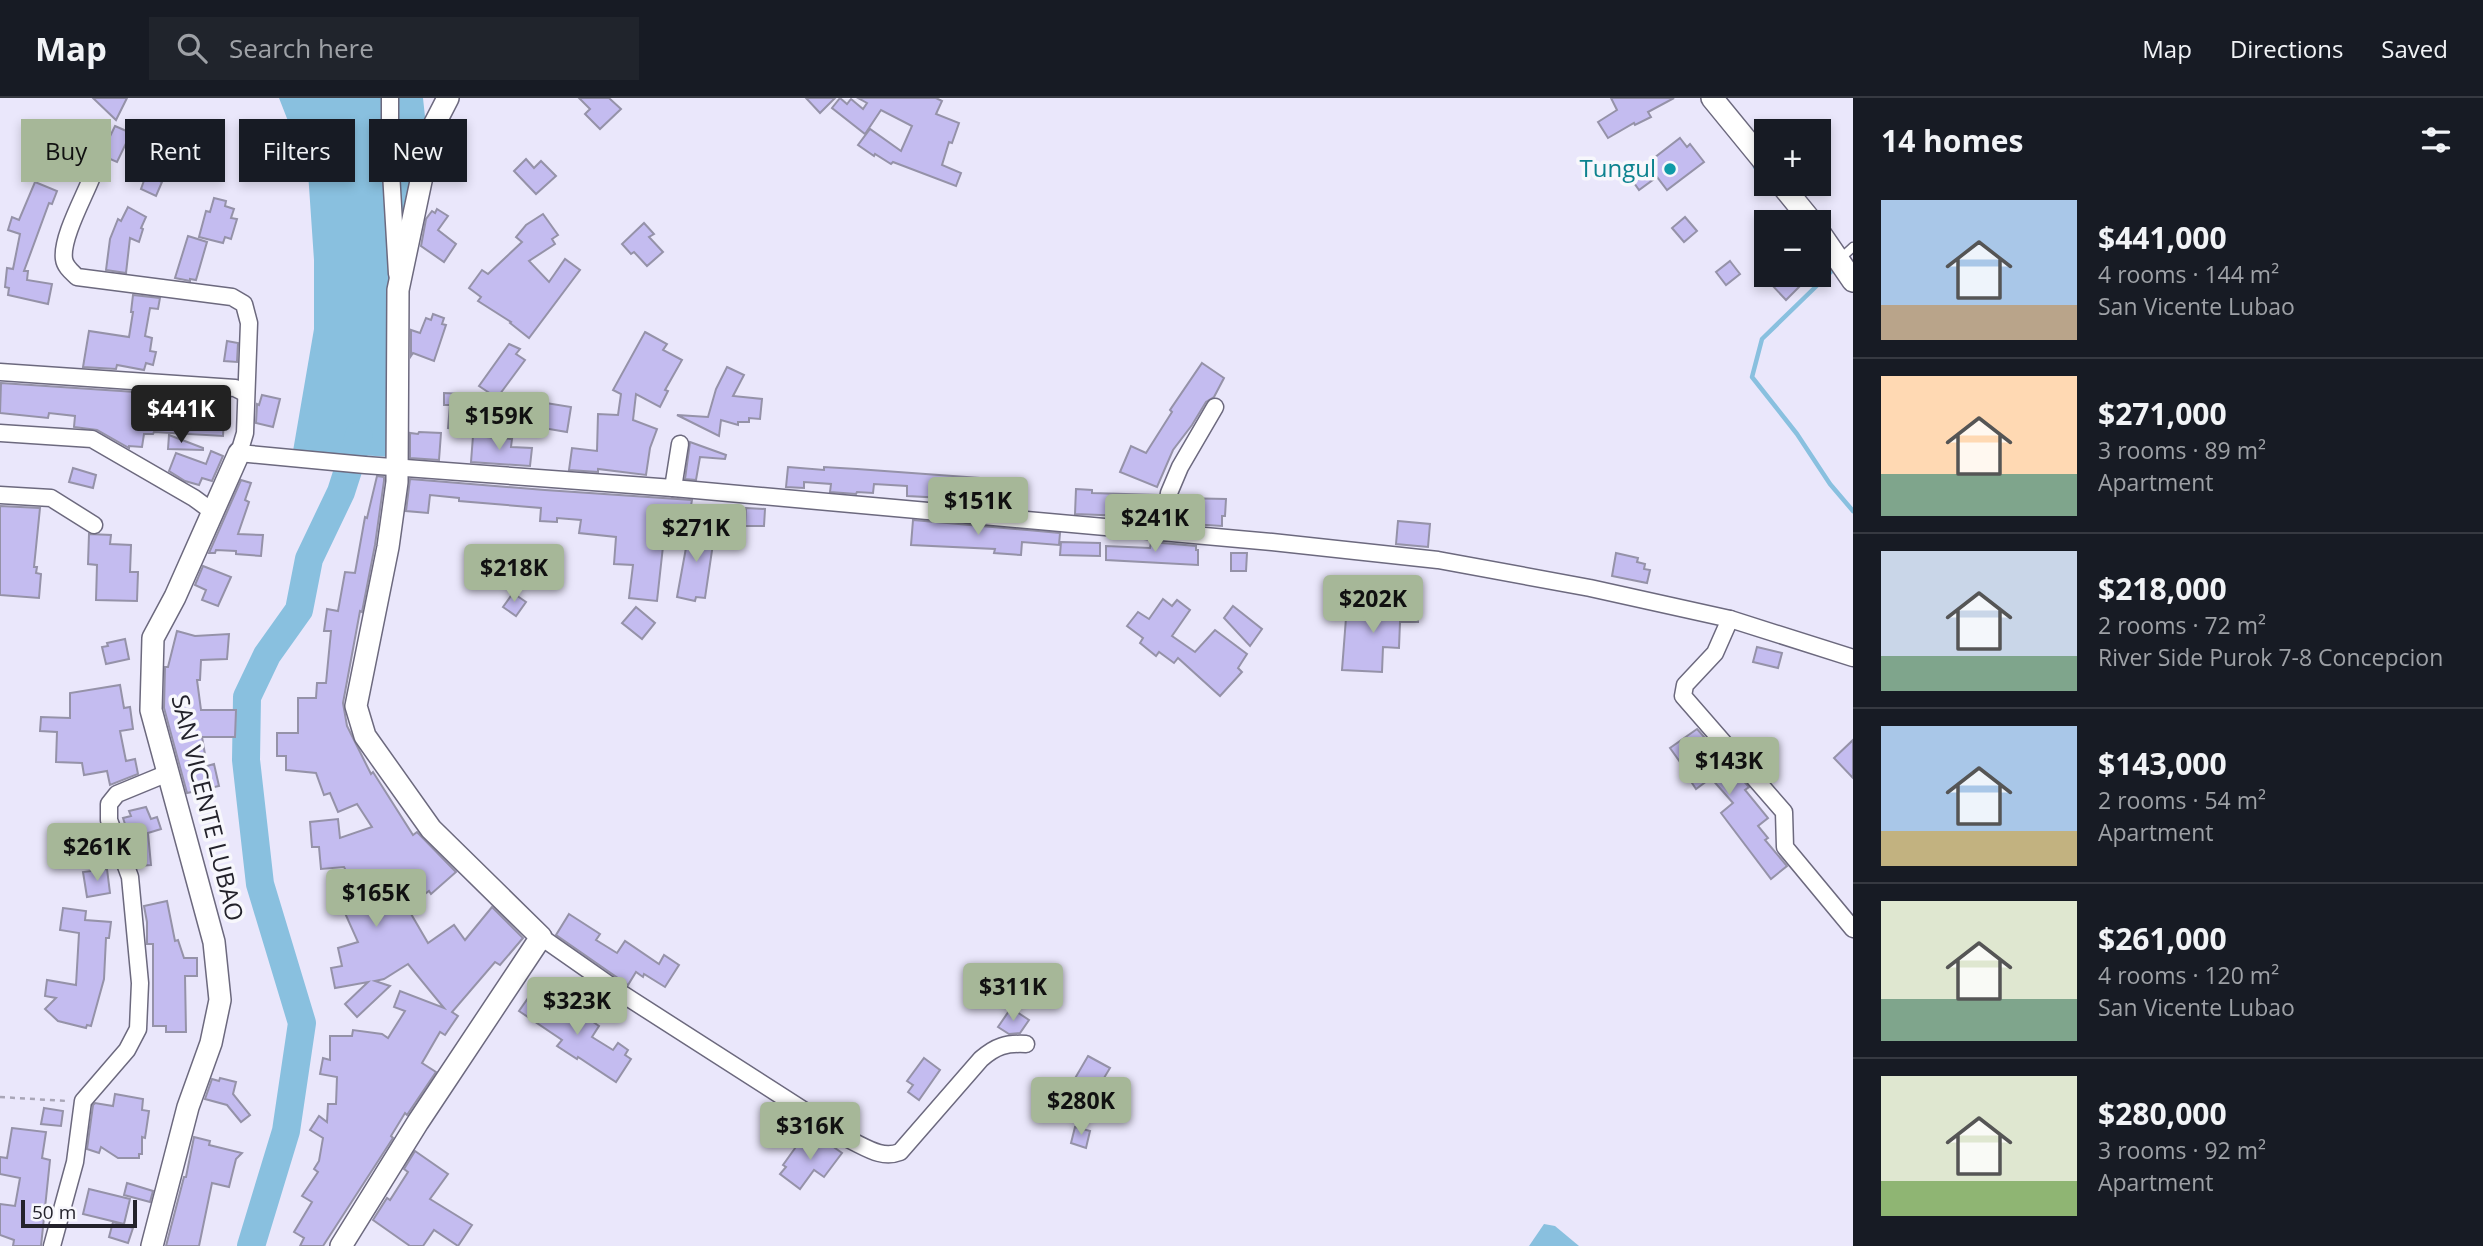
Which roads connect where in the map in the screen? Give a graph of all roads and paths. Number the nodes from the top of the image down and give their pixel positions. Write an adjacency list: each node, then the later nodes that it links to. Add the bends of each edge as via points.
1 (390, 98): 11 (street)
2 (448, 98): 11 (street, via 432,129)
3 (1712, 98): 4 (street)
4 (1754, 149)
5 (90, 182): 13 (street, SAN VICENTE LUBAO, via 66,239 67,268 77,277 232,297 244,304 249,323)
6 (1791, 196): 7 (street)
7 (1802, 210)
8 (1831, 241): 9 (street)
9 (1846, 253): 10 (street)
10 (1853, 281)
11 (398, 290): 18 (street)
12 (0, 372): 13 (street, via 234,388)
13 (245, 393): 17 (street, SAN VICENTE LUBAO, via 245,433)
14 (1215, 407): 23 (street, via 1169,493)
15 (0, 433): 21 (street, via 92,439)
16 (680, 443): 19 (street)
17 (239, 453): 18 (street); 21 (street, SAN VICENTE LUBAO)
18 (397, 467): 19 (street); 28 (street, via 388,547 356,706 365,736 431,829)
19 (673, 488): 23 (street)
20 (0, 495): 22 (street, via 51,498)
21 (213, 512): 26 (street, SAN VICENTE LUBAO, via 153,638 151,710)
22 (94, 525)
23 (1163, 532): 24 (street, via 1438,560)
24 (1730, 619): 25 (street); 27 (street, via 1714,653 1685,685 1683,696 1784,812 1785,847)
25 (1853, 657)
26 (168, 774): 31 (street, via 117,794 109,804 108,820 130,877 140,983 138,1029); 33 (street, SAN VICENTE LUBAO, via 214,942 220,1000)
27 (1853, 929)
28 (541, 937): 29 (street, via 839,1133 882,1155 900,1152 997,1046); 34 (street)
29 (1026, 1044)
30 (0, 1097): 31 (path)
31 (83, 1101): 32 (street, via 75,1162)
32 (52, 1246)
33 (152, 1246)
34 (341, 1246)

